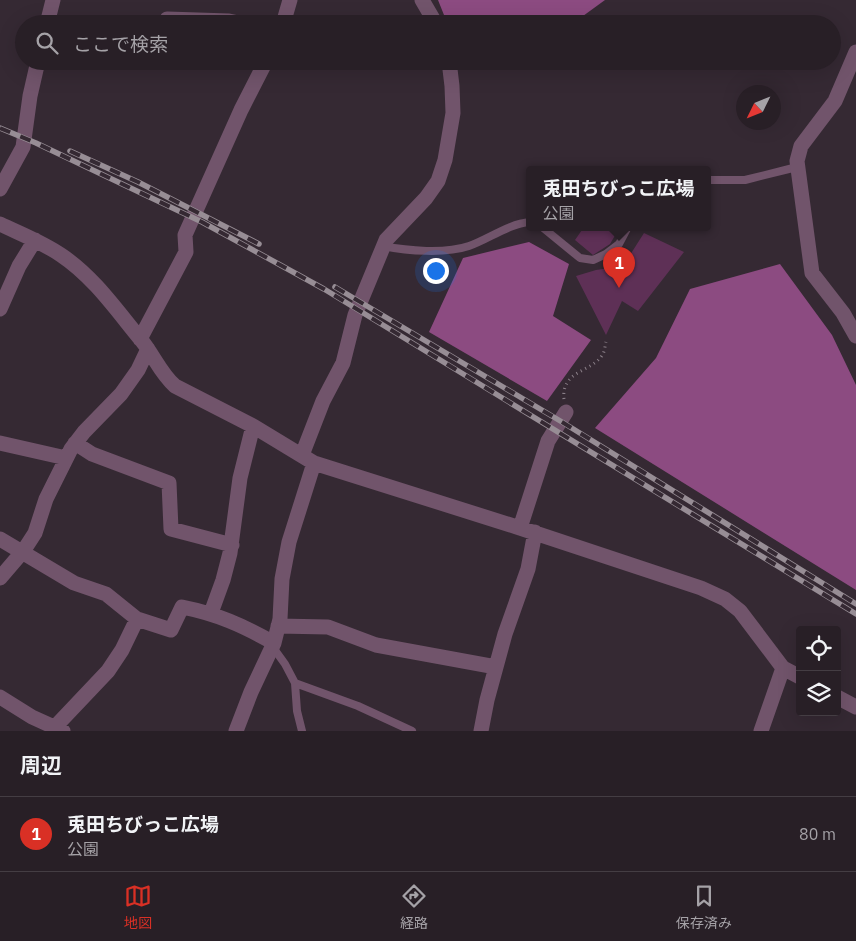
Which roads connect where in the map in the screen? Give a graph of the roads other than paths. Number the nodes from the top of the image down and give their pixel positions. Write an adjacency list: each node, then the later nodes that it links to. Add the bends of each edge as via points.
1 (53, 0): 4 (street)
2 (290, 0): 5 (street)
3 (422, 0): 6 (street)
4 (49, 15)
5 (286, 15)
6 (431, 15)
7 (856, 52): 11 (street, via 835,101 801,146)
8 (36, 70): 13 (street, via 23,147)
9 (261, 70): 22 (street, via 185,235 186,252)
10 (450, 70): 19 (street, via 453,113 438,181)
11 (797, 167): 12 (lane, via 745,180); 21 (street, via 812,273 843,313)
12 (711, 180)
13 (0, 189)
14 (526, 223): 19 (lane, via 452,250 402,250)
15 (0, 224): 18 (street)
16 (547, 231): 17 (lane, via 580,258 593,260 619,244)
17 (626, 231)
18 (35, 240): 20 (street, via 19,266); 22 (street, via 86,274)
19 (383, 246): 28 (street, via 355,315 343,363 323,401)
20 (0, 309)
21 (856, 336)
22 (144, 344): 24 (street, via 166,379); 26 (street, via 138,370 121,394)
23 (566, 412): 29 (street, via 548,441)
24 (254, 426): 28 (street); 32 (street, via 240,478)
25 (0, 443): 27 (street)
26 (75, 443): 27 (street); 32 (street, via 92,454 169,483 171,529)
27 (66, 458): 33 (street, via 46,499 35,532)
28 (308, 459): 29 (street); 37 (street, via 282,579)
29 (520, 528): 30 (street)
30 (536, 532): 39 (street, via 528,569); 40 (street, via 725,599 746,618)
31 (0, 539): 33 (street)
32 (232, 545): 35 (street)
33 (22, 553): 34 (street); 36 (street, via 74,583 106,594)
34 (0, 578)
35 (211, 613): 36 (street, via 182,607 171,630); 38 (street, via 246,627)
36 (137, 619): 46 (street, via 108,671)
37 (278, 626): 38 (street); 39 (street, via 328,628 376,645)
38 (273, 644): 42 (lane); 47 (street)
39 (496, 667): 50 (street)
40 (783, 668): 41 (street); 51 (street)
41 (796, 675)
42 (295, 683): 48 (lane); 49 (lane, via 358,706)
43 (0, 697): 46 (street)
44 (841, 699): 45 (street)
45 (856, 707)
46 (59, 729)
47 (236, 731)
48 (302, 731)
49 (412, 731)
50 (481, 731)
51 (761, 731)

